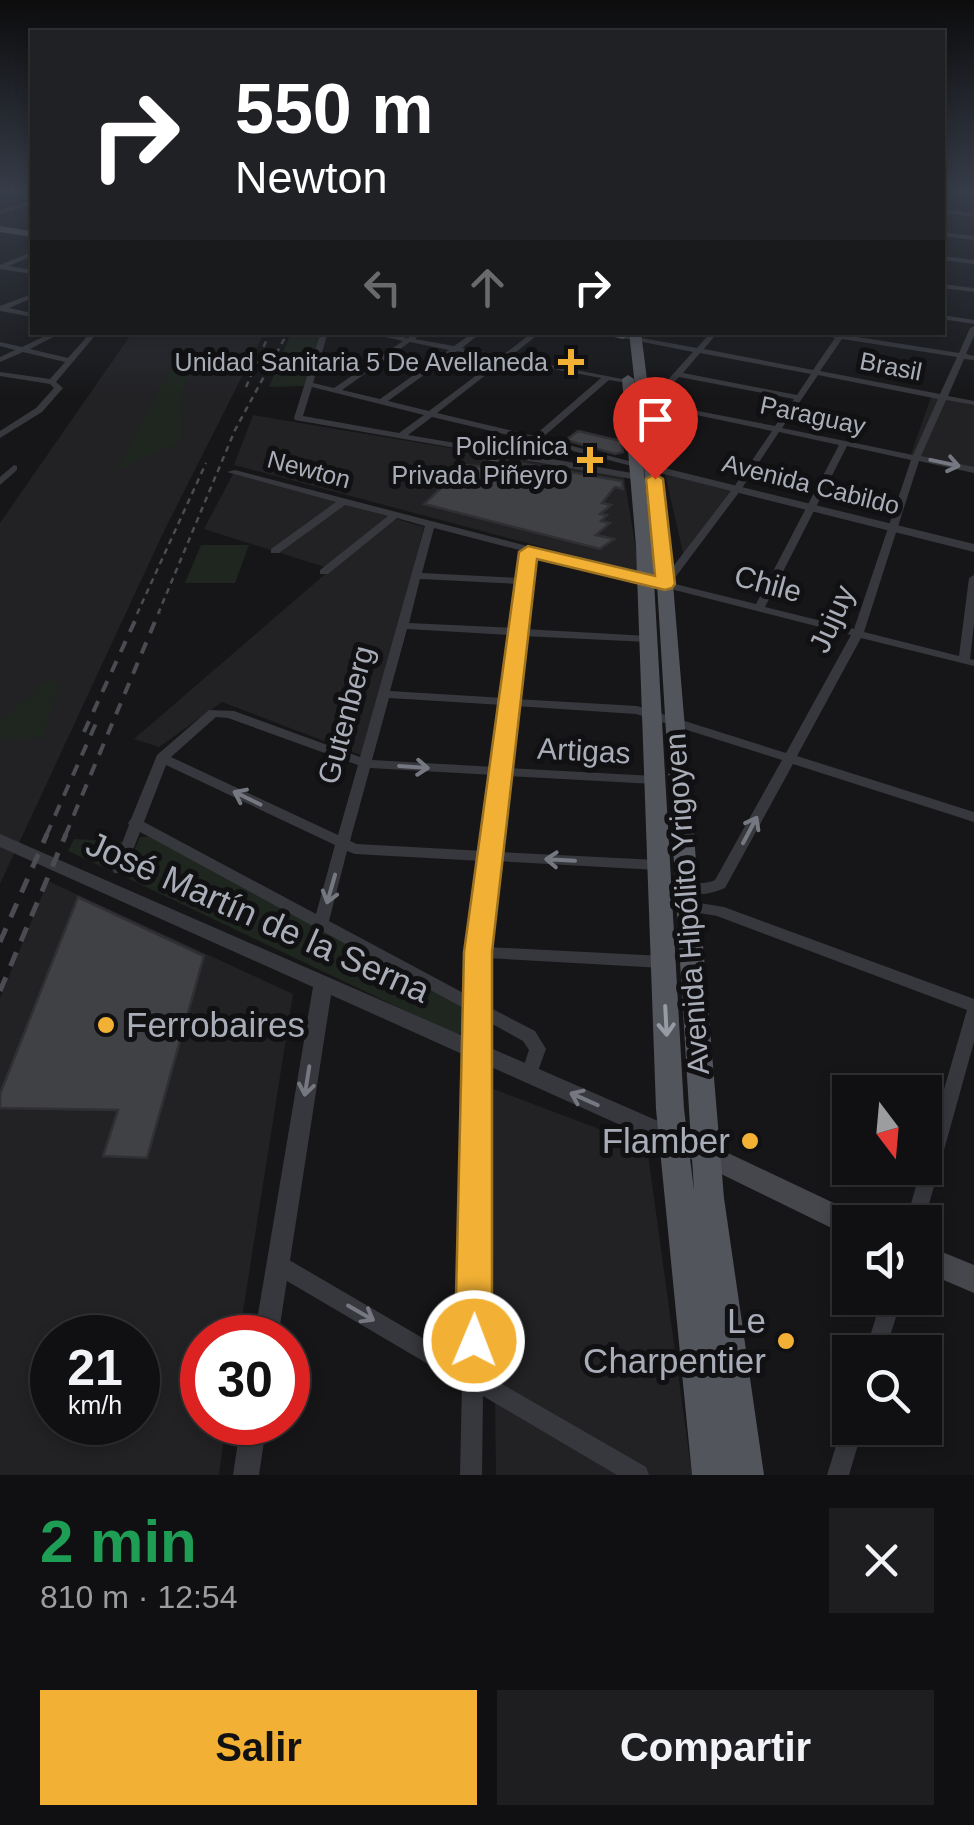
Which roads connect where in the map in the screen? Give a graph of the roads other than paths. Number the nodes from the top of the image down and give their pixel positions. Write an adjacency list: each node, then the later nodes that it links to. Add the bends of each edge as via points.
1 (1, 266): 2 (street)
2 (30, 272)
3 (945, 286): 4 (street)
4 (974, 290)
5 (30, 297): 6 (street)
6 (1, 308): 7 (street)
7 (30, 315)
8 (945, 318): 9 (street)
9 (974, 325): 25 (street, Jujuy)
10 (54, 335): 23 (street)
11 (92, 335): 29 (street)
12 (325, 335): 36 (street)
13 (382, 335): 20 (street)
14 (416, 335): 20 (street)
15 (475, 335): 22 (street)
16 (534, 335): 26 (street)
17 (629, 335): 24 (street, Brasil); 34 (main road, Avenida Hipólito Yrigoyen); 40 (main road, Avenida Hipólito Yrigoyen)
18 (713, 335): 24 (street)
19 (842, 335): 25 (street); 30 (street)
20 (409, 340): 22 (street); 37 (street)
21 (0, 344): 23 (street)
22 (456, 349): 26 (street); 41 (street)
23 (21, 350): 28 (street); 29 (street)
24 (699, 350): 30 (street, Brasil); 32 (street)
25 (960, 356): 27 (street); 38 (street, Jujuy)
26 (503, 358): 33 (street); 43 (street)
27 (974, 358)
28 (0, 360)
29 (70, 361): 35 (street)
30 (816, 372): 38 (street, Brasil); 39 (street)
31 (0, 374): 35 (street)
32 (678, 374): 39 (street); 40 (street)
33 (606, 378): 34 (street); 47 (street)
34 (628, 381): 52 (main road, Avenida Hipólito Yrigoyen)
35 (52, 382): 45 (street, via 60,386 46,404)
36 (309, 384): 37 (street); 46 (street, via 298,418)
37 (336, 390): 41 (street)
38 (942, 396): 42 (street, Brasil); 50 (street, Jujuy)
39 (796, 397): 44 (street)
40 (644, 399): 44 (street, Paraguay); 52 (main road, Avenida Hipólito Yrigoyen)
41 (383, 401): 43 (street)
42 (974, 402)
43 (430, 413): 46 (street); 47 (street)
44 (778, 428): 48 (street, Paraguay); 56 (street)
45 (0, 435)
46 (401, 436): 49 (street)
47 (534, 439): 49 (street); 52 (street)
48 (844, 442): 50 (street, Paraguay); 58 (street)
49 (516, 456): 52 (street)
50 (916, 457): 53 (street, Paraguay, one-way to 53); 61 (street, Jujuy)
51 (14, 468): 55 (street)
52 (642, 470): 56 (street, Avenida Cabildo); 69 (main road, Avenida Hipólito Yrigoyen)
53 (974, 470)
54 (232, 472): 57 (street, Newton)
55 (0, 482)
56 (737, 489): 58 (street, Avenida Cabildo); 69 (street)
57 (343, 502): 59 (street, Newton); 63 (street)
58 (811, 507): 61 (street, Avenida Cabildo); 70 (street)
59 (394, 516): 60 (street, Newton); 65 (street)
60 (430, 525): 64 (street, Newton); 66 (street, Gutenberg)
61 (894, 528): 62 (street, Avenida Cabildo); 73 (street, Jujuy)
62 (974, 548)
63 (274, 551)
64 (528, 552): 68 (street); 69 (street, Newton)
65 (324, 572)
66 (416, 576): 68 (street); 71 (street, Gutenberg)
67 (974, 578): 75 (street)
68 (524, 581): 72 (street)
69 (656, 582): 70 (street, Chile); 74 (main road, Avenida Hipólito Yrigoyen); 78 (main road, Avenida Hipólito Yrigoyen)
70 (760, 607): 73 (street, Chile)
71 (404, 626): 72 (street); 76 (street, Gutenberg)
72 (516, 632): 74 (street); 77 (street)
73 (858, 633): 75 (street, Chile); 80 (street, Jujuy)
74 (648, 639): 78 (main road, Avenida Hipólito Yrigoyen)
75 (969, 662)
76 (386, 694): 77 (street); 81 (street, Gutenberg)
77 (509, 701): 78 (street, via 621,707); 82 (street)
78 (663, 718): 80 (street); 83 (main road, Avenida Hipólito Yrigoyen); 91 (main road, Avenida Hipólito Yrigoyen)
79 (162, 758): 81 (street, Artigas, via 206,716 221,712); 85 (street); 87 (street, one-way to 79)
80 (788, 758): 84 (street); 91 (street, Jujuy, one-way to 80, via 720,884)
81 (367, 764): 82 (street, Artigas, one-way to 82); 87 (street, Gutenberg)
82 (501, 772): 83 (street, Artigas); 88 (street)
83 (654, 780): 89 (main road, Avenida Hipólito Yrigoyen)
84 (974, 817)
85 (135, 823): 90 (street); 92 (street, José Martín de la Serna)
86 (0, 840): 95 (street, José Martín de la Serna)
87 (344, 845): 88 (street); 92 (street, Gutenberg, one-way to 92)
88 (491, 856): 89 (street, one-way to 88); 93 (street)
89 (658, 865): 94 (main road, Avenida Hipólito Yrigoyen)
90 (119, 869)
91 (687, 896): 97 (street); 101 (main road, Avenida Hipólito Yrigoyen)
92 (321, 922): 96 (street, José Martín de la Serna)
93 (478, 952): 94 (street); 96 (street)
94 (663, 962): 100 (main road, Avenida Hipólito Yrigoyen, one-way to 100)
95 (314, 980): 98 (street, José Martín de la Serna); 104 (street, one-way to 104)
96 (478, 1006): 98 (street); 99 (street, José Martín de la Serna, via 535,1043 538,1057)
97 (974, 1009): 102 (street)
98 (477, 1052): 99 (street, José Martín de la Serna); 108 (street)
99 (529, 1074): 100 (street, José Martín de la Serna, one-way to 99)
100 (673, 1138): 101 (main road, José Martín de la Serna); 114 (main road, Avenida Hipólito Yrigoyen)
101 (706, 1157): 103 (main road, José Martín de la Serna); 115 (main road, Avenida Hipólito Yrigoyen)
102 (920, 1205)
103 (832, 1216)
104 (277, 1264): 107 (street); 108 (street, one-way to 108)
105 (942, 1265): 106 (main road)
106 (974, 1279)
107 (269, 1315)
108 (473, 1377): 112 (street); 113 (street)
109 (251, 1445): 111 (street)
110 (847, 1445): 116 (street)
111 (246, 1475)
112 (471, 1475)
113 (638, 1475)
114 (710, 1475)
115 (746, 1475)
116 (838, 1475)

